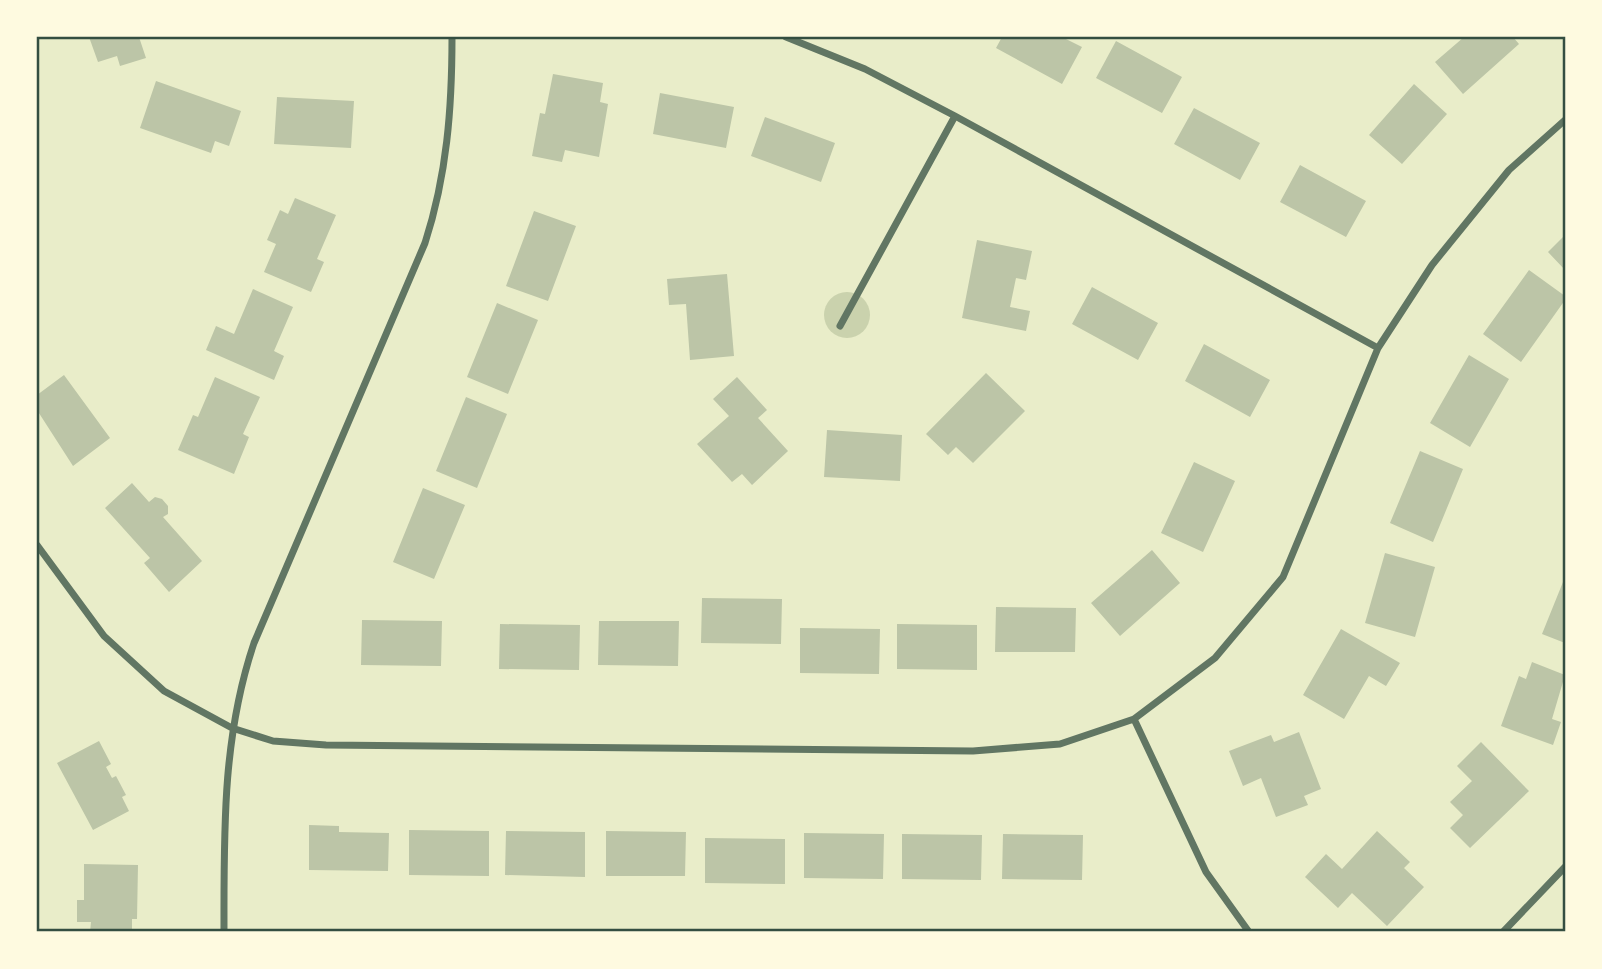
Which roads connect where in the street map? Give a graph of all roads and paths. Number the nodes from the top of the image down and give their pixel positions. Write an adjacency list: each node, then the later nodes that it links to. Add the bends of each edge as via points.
1 (452, 37): 9 (street, via 441,194 425,243 254,643)
2 (786, 37): 3 (street, via 865,69)
3 (956, 116): 5 (street); 6 (street)
4 (1565, 120): 6 (street, via 1509,170 1432,265)
5 (840, 326)
6 (1378, 348): 8 (street, via 1283,577 1215,658)
7 (37, 545): 9 (street, via 104,636 164,691)
8 (1133, 719): 9 (street, via 1060,744 973,751 326,745 273,741); 12 (street, via 1206,872)
9 (232, 728): 11 (street, via 224,800)
10 (1565, 867): 13 (street)
11 (224, 932)
12 (1249, 932)
13 (1503, 932)

